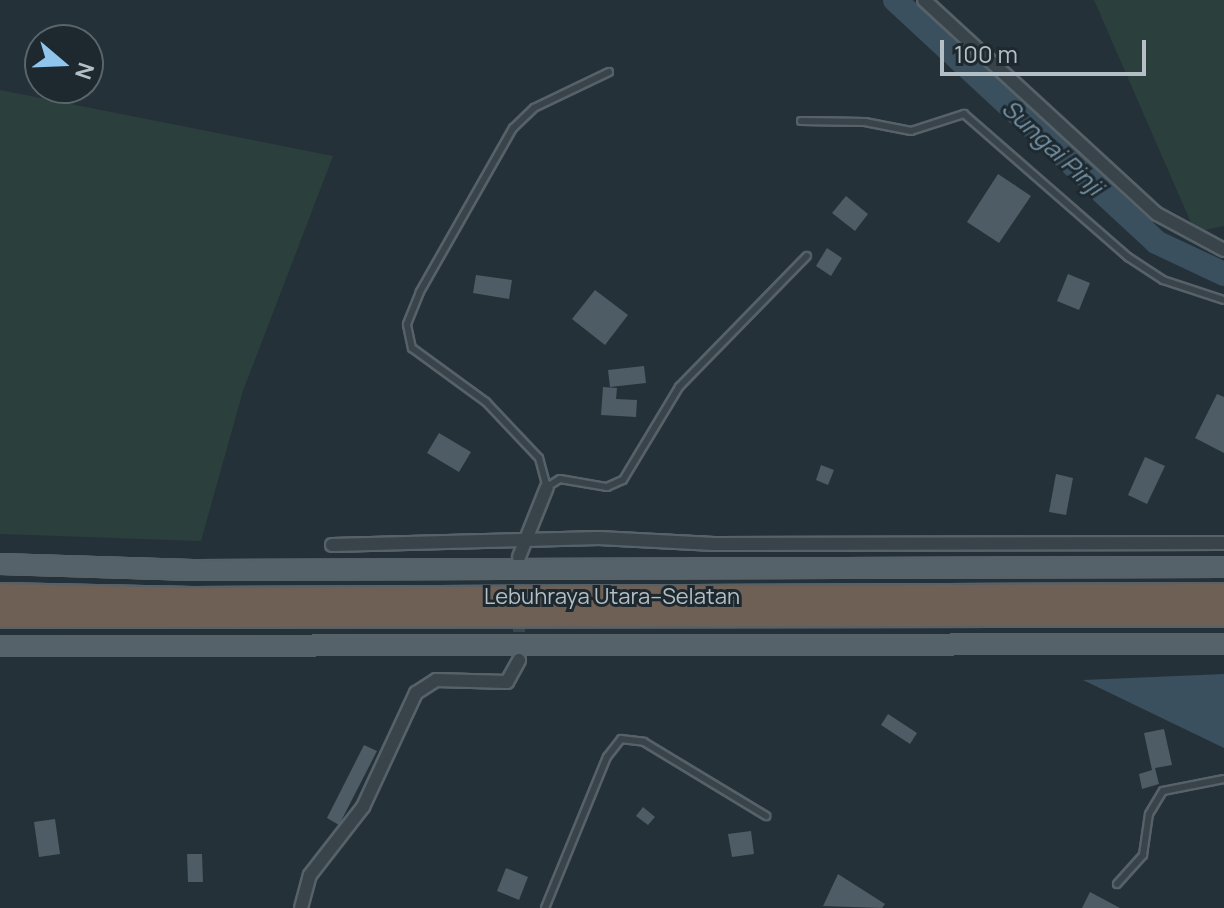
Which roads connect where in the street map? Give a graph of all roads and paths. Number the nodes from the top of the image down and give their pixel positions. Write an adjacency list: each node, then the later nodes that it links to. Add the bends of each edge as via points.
1 (924, 0): 4 (street, via 1157,214)
2 (609, 72): 7 (lane, via 534,108 513,128 420,292 407,325 412,348 486,402 539,458)
3 (801, 121): 6 (lane, via 865,122 911,131 964,114 1128,257 1163,280)
4 (1224, 250)
5 (807, 256): 7 (lane, via 679,387 623,480 607,487 560,479)
6 (1224, 300)
7 (547, 487): 8 (street)
8 (524, 539): 9 (street); 10 (street); 11 (street)
9 (1224, 543)
10 (332, 545)
11 (519, 557)
12 (0, 564): 13 (main road, via 193,570)
13 (1224, 567)
14 (0, 595): 15 (highway, Lebuhraya Utara–Selatan)
15 (1224, 595)
16 (1224, 615): 17 (highway, Lebuhraya Utara–Selatan)
17 (0, 616)
18 (1224, 644): 19 (main road)
19 (0, 646)
20 (519, 660): 24 (street, via 507,682 436,680 416,693 363,807 310,875)
21 (1224, 779): 23 (lane, via 1163,791 1149,814 1143,855)
22 (766, 816): 25 (lane, via 644,742 621,739 607,757)
23 (1117, 884)
24 (301, 908)
25 (545, 908)

